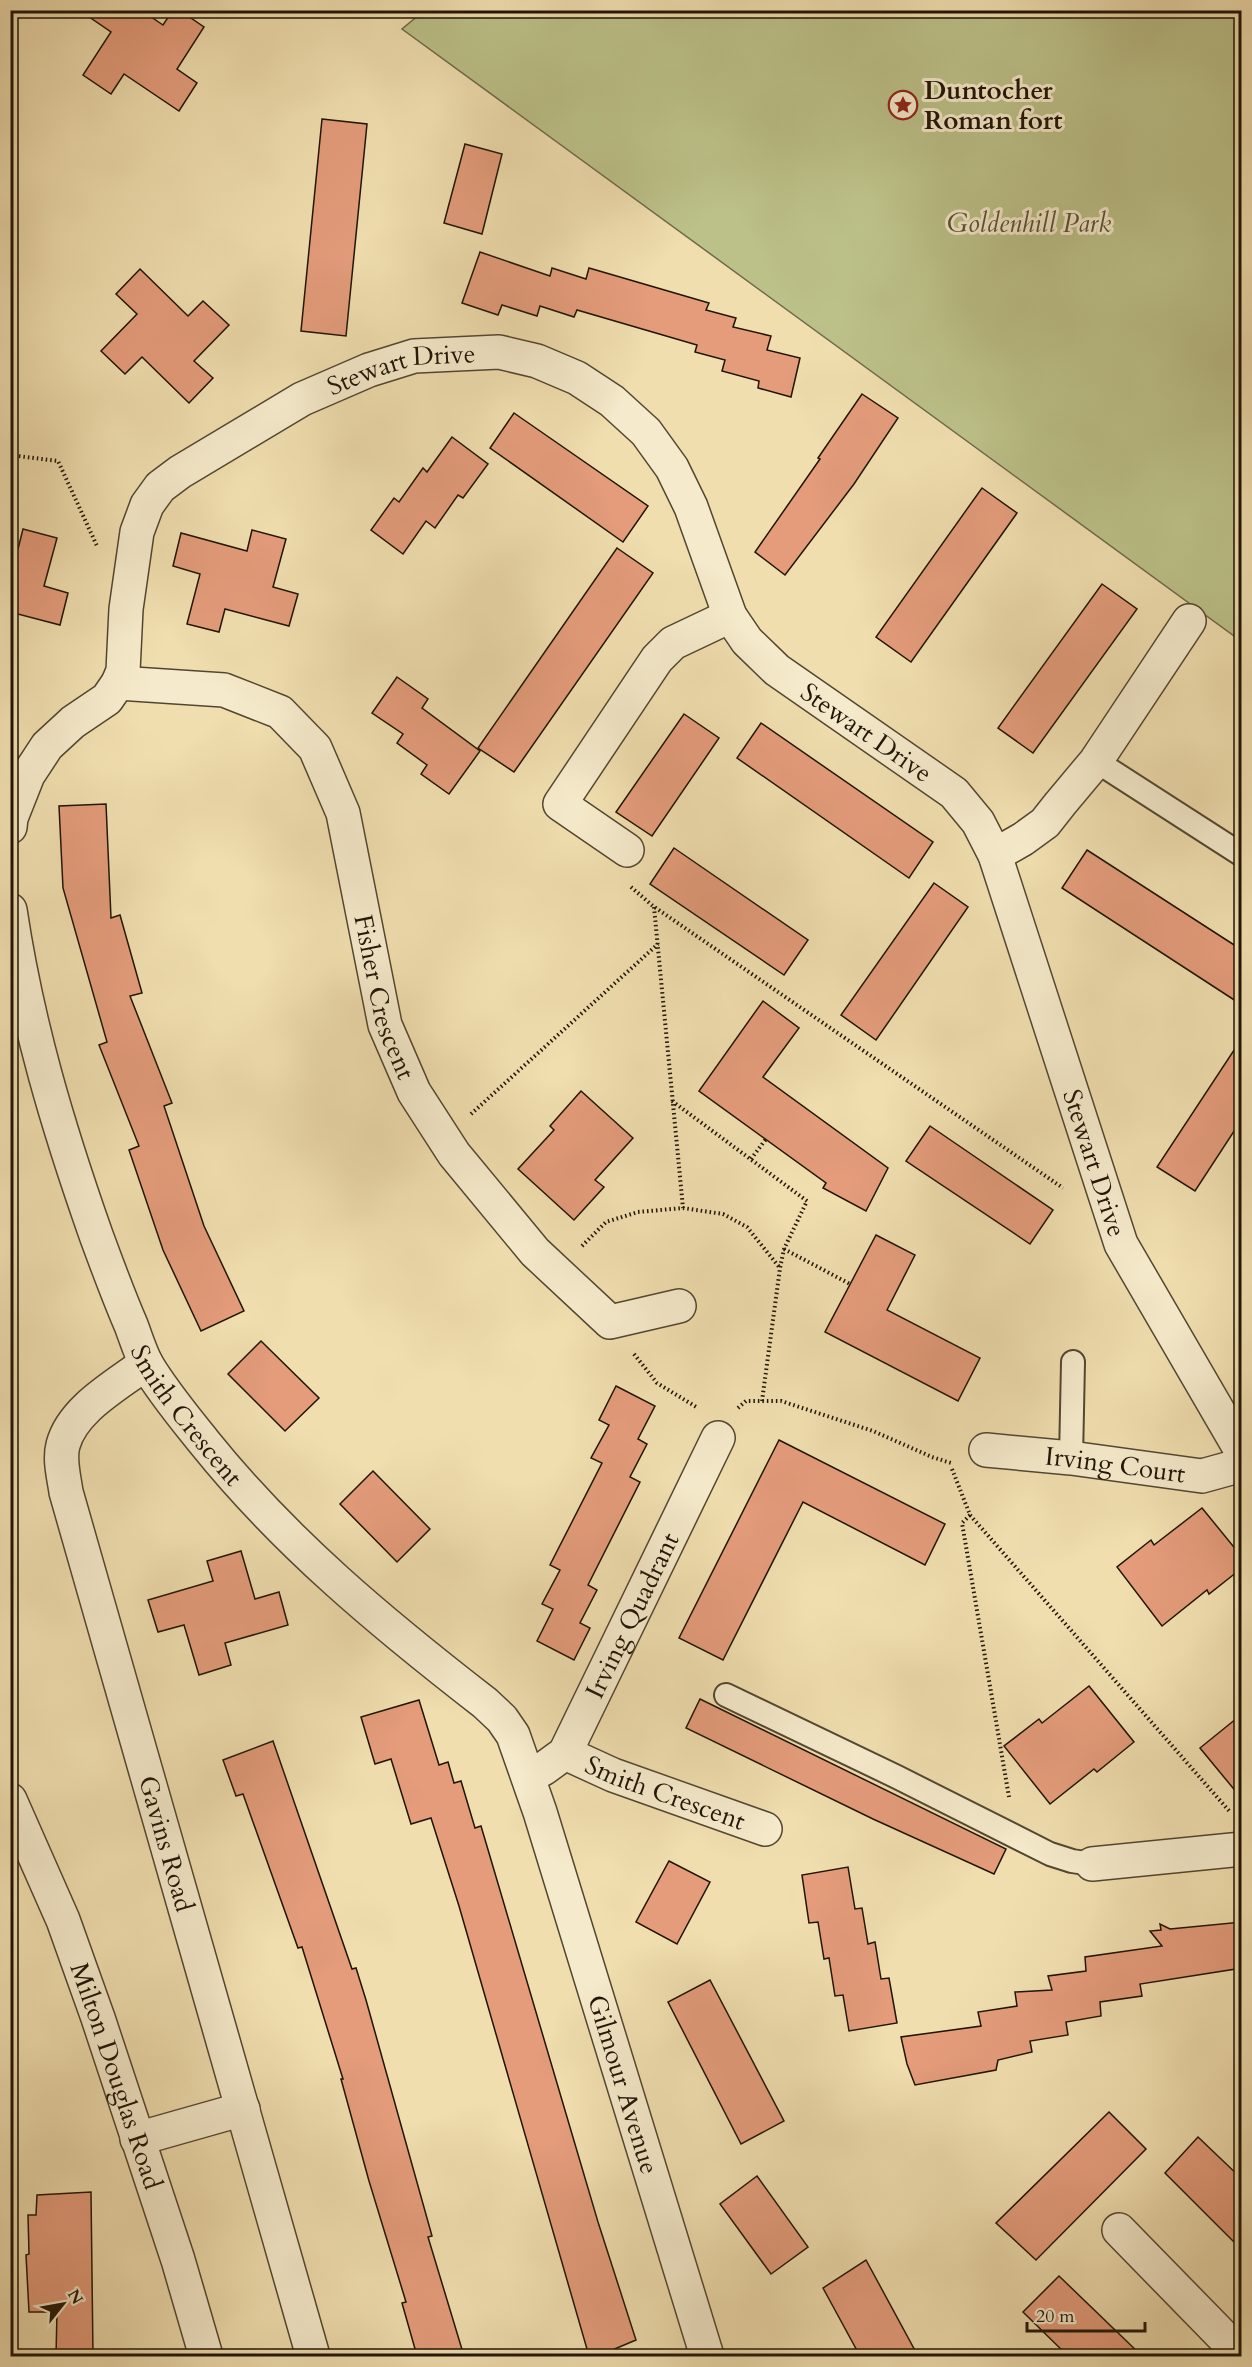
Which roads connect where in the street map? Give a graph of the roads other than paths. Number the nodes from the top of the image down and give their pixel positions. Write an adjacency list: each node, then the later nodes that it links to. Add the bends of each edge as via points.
1 (730, 616): 3 (street, Stewart Drive, via 691,507 672,468 646,432 612,401 577,378 537,361 500,352 414,356 369,370 302,399 160,487 147,505 137,532 126,609 123,670); 6 (street, via 673,643 657,659 560,804); 7 (street, Stewart Drive, via 747,641 777,670 954,793 978,822)
2 (1189, 621): 4 (street)
3 (118, 683): 5 (street, via 107,699 72,722 47,746 28,775); 10 (street, Fisher Crescent, via 224,690 280,712 315,748 343,813 385,1025 414,1092 443,1138 527,1243 610,1322)
4 (1096, 761): 7 (street, via 1045,823); 8 (lane)
5 (10, 827)
6 (627, 850)
7 (995, 855): 15 (street, Stewart Drive, via 1120,1244)
8 (1242, 855)
9 (10, 910): 12 (street, Smith Crescent, via 35,1040 60,1133 107,1268)
10 (679, 1306)
11 (1073, 1362): 16 (lane)
12 (146, 1363): 20 (street, Smith Crescent, via 241,1488 302,1550 502,1719 513,1735); 26 (street, Gavins Road, via 73,1424 63,1445 62,1468)
13 (721, 1431): 19 (street, Irving Quadrant)
14 (986, 1450): 16 (street, Irving Court)
15 (1242, 1452)
16 (1071, 1458): 17 (street, Irving Court, via 1202,1476)
17 (1242, 1461)
18 (726, 1695): 25 (lane, via 1050,1854)
19 (565, 1753): 20 (street, Irving Quadrant, via 543,1770); 23 (street, Smith Crescent, via 612,1775)
20 (528, 1774): 22 (street, Smith Crescent)
21 (10, 1800): 27 (street, Milton Douglas Road, via 63,1920)
22 (540, 1812): 31 (street, Gilmour Avenue)
23 (765, 1828)
24 (1242, 1849): 25 (street)
25 (1092, 1864)
26 (243, 2109): 27 (street); 30 (street, Gavins Road)
27 (137, 2139): 29 (street, Milton Douglas Road)
28 (1119, 2230): 32 (street)
29 (206, 2356)
30 (313, 2356)
31 (707, 2356)
32 (1242, 2356)

